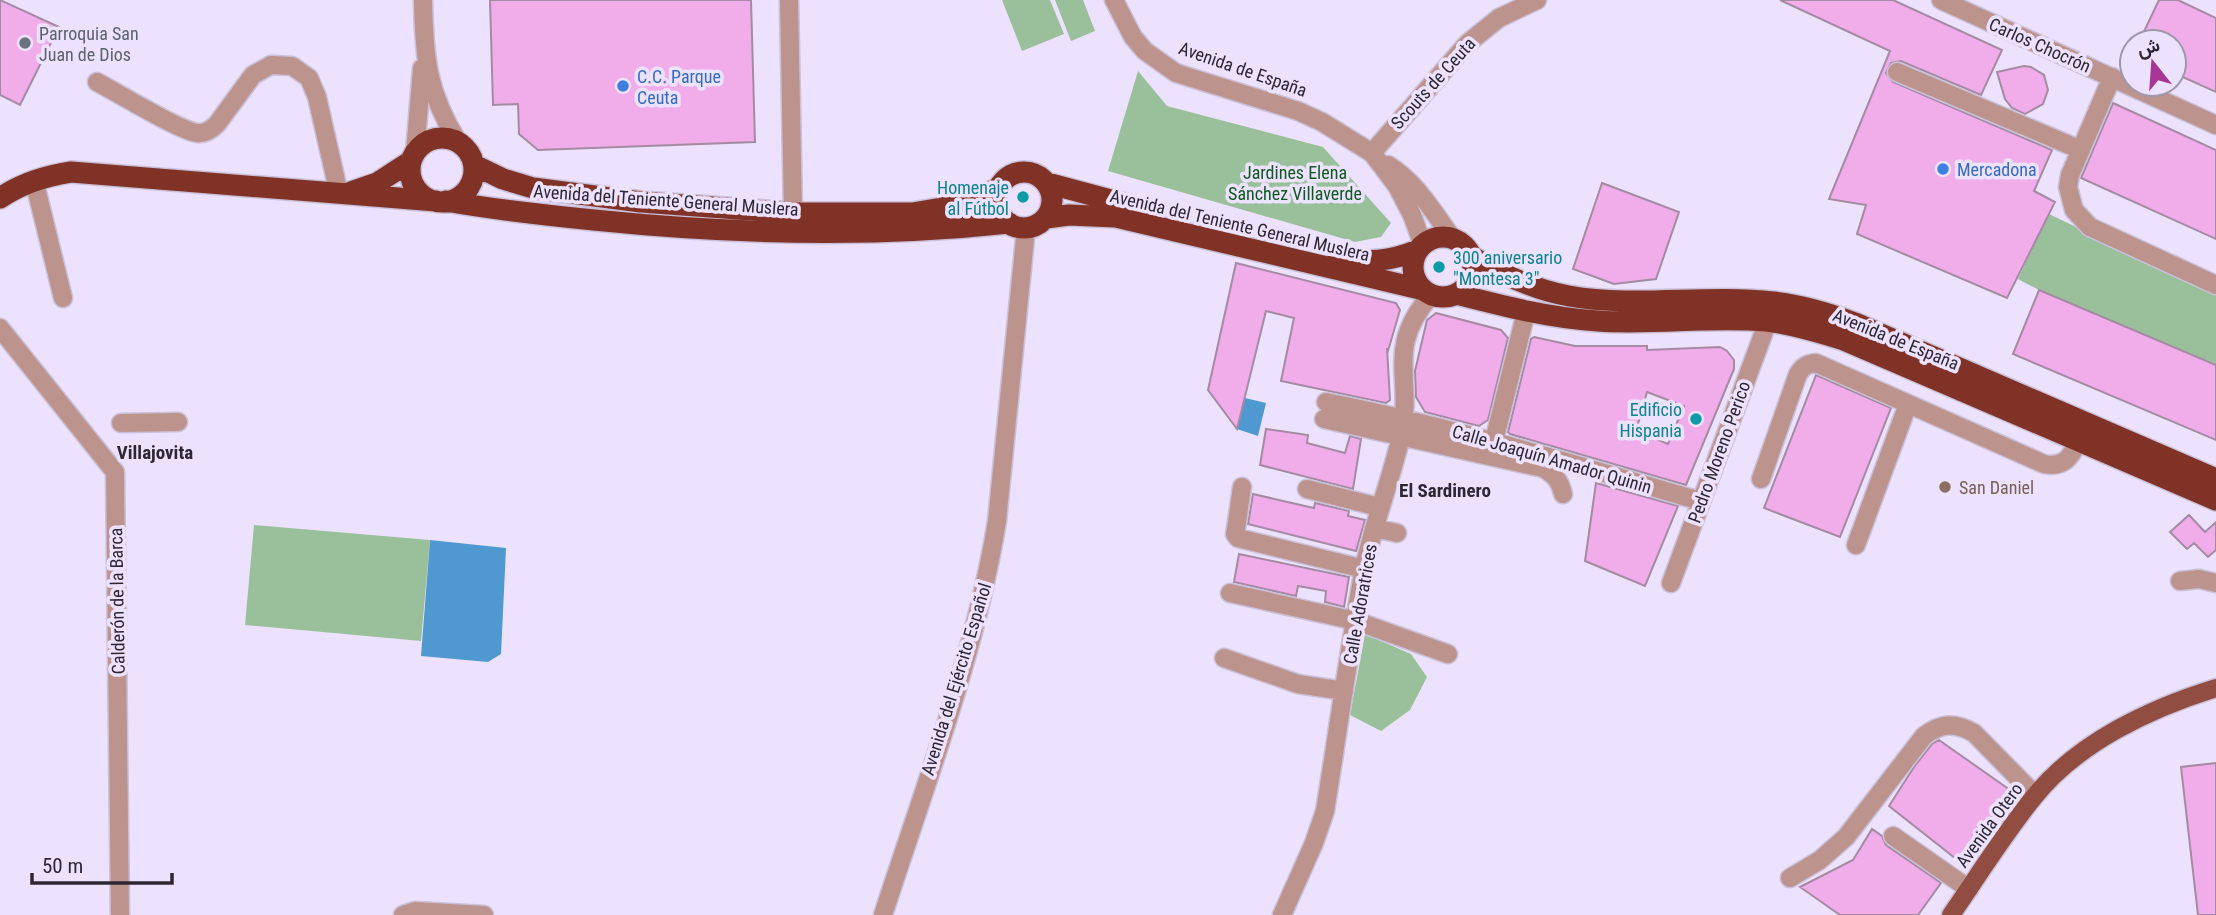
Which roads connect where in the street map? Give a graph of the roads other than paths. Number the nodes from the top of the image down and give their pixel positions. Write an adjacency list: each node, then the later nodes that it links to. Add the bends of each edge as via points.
1 (422, 0): 6 (street)
2 (789, 0): 22 (street)
3 (1114, 0): 13 (street, Avenida de España, via 1133,37 1176,73 1298,111)
4 (1537, 0): 13 (street, Scouts de Ceuta, via 1499,18 1468,43)
5 (1941, 0): 8 (street, Carlos Chocrón)
6 (424, 40): 11 (street, via 433,93); 14 (street)
7 (1897, 72): 12 (street)
8 (2112, 77): 10 (street, Carlos Chocrón); 12 (street)
9 (97, 82): 19 (street, via 202,133 216,124 253,75 271,65 292,66 309,78 317,97)
10 (2216, 125)
11 (458, 142): 14 (highway, via 430,141); 15 (highway)
12 (2081, 150): 28 (street, via 2068,187 2081,219)
13 (1375, 156): 25 (street, Avenida de España, via 1416,189); 26 (street, Avenida de España, via 1405,200)
14 (413, 157): 19 (highway, via 377,183); 21 (highway, via 413,182 426,197)
15 (474, 165): 21 (highway, via 464,193); 22 (highway, Avenida del Teniente General Muslera, via 533,188 640,202)
16 (34, 180): 19 (highway, Avenida del Teniente General Muslera, via 95,172); 20 (highway, Avenida del Teniente General Muslera); 31 (street)
17 (1047, 183): 18 (highway, via 1033,173 1016,173); 23 (highway, via 1052,201); 26 (highway, Avenida del Teniente General Muslera, via 1352,260 1397,259)
18 (998, 189): 22 (highway, Avenida del Teniente General Muslera, via 912,213); 24 (highway, via 997,208)
19 (339, 194): 21 (highway, Avenida del Teniente General Muslera)
20 (0, 198)
21 (441, 201): 24 (highway, Avenida del Teniente General Muslera, via 523,213 722,230 802,233)
22 (793, 213)
23 (1046, 218): 24 (highway); 29 (highway, Avenida del Teniente General Muslera, via 1116,217)
24 (1017, 226): 70 (street, Avenida del Ejército Español, via 997,521 989,566 966,656)
25 (1453, 239): 26 (highway, via 1438,238); 27 (highway)
26 (1421, 248): 29 (highway, via 1413,267 1418,284)
27 (1471, 256): 30 (highway, via 1469,281); 42 (highway, Avenida de España, via 1501,273 1567,296 1601,301 1741,300 1818,309)
28 (2216, 285)
29 (1427, 292): 30 (highway, via 1439,297); 39 (street, Calle Adoratrices, via 1404,343)
30 (1456, 294): 32 (highway, Avenida de España)
31 (63, 298)
32 (1526, 312): 33 (highway, Avenida de España, via 1599,321); 41 (street)
33 (1768, 321): 40 (highway, Avenida de España, via 1844,340); 48 (street, Pedro Moreno Perico)
34 (0, 328): 67 (street, Calderón de la Barca, via 115,472)
35 (1908, 404): 40 (street, via 2044,464 2063,464); 43 (street, via 1808,363 1798,374); 52 (street)
36 (1325, 411): 39 (street)
37 (178, 422): 38 (street)
38 (121, 423)
39 (1402, 426): 41 (street, Calle Joaquín Amador Quinin); 46 (street, via 1543,468 1560,483); 49 (street, Calle Adoratrices)
40 (2080, 440): 47 (highway, Avenida de España)
41 (1494, 441): 48 (street, Calle Joaquín Amador Quinin)
42 (2216, 479)
43 (1761, 480)
44 (1242, 487): 53 (street, via 1238,538)
45 (1307, 489): 49 (street)
46 (1563, 494)
47 (2216, 500)
48 (1700, 501): 55 (street, Pedro Moreno Perico)
49 (1379, 508): 50 (street, Calle Adoratrices)
50 (1374, 528): 51 (street); 53 (street, Calle Adoratrices)
51 (1397, 533)
52 (1856, 545)
53 (1364, 569): 58 (street, Calle Adoratrices)
54 (2180, 581): 56 (street)
55 (1671, 583)
56 (2216, 583)
57 (1230, 593): 58 (street)
58 (1356, 621): 59 (street); 62 (street, Calle Adoratrices)
59 (1448, 654)
60 (1224, 658): 62 (street, via 1298,684)
61 (2216, 688): 63 (main road, Avenida Otero, via 2172,702 2119,728)
62 (1344, 691): 71 (street, Calle Adoratrices, via 1325,811)
63 (2035, 795): 65 (street, via 1974,733 1948,724 1935,728 1846,837); 66 (main road, Avenida Otero)
64 (1893, 836): 66 (street)
65 (1790, 878)
66 (1969, 889): 72 (main road, Avenida Otero)
67 (120, 915)
68 (403, 915): 69 (street, via 415,911)
69 (484, 915)
70 (883, 915)
71 (1282, 915)
72 (1951, 915)

